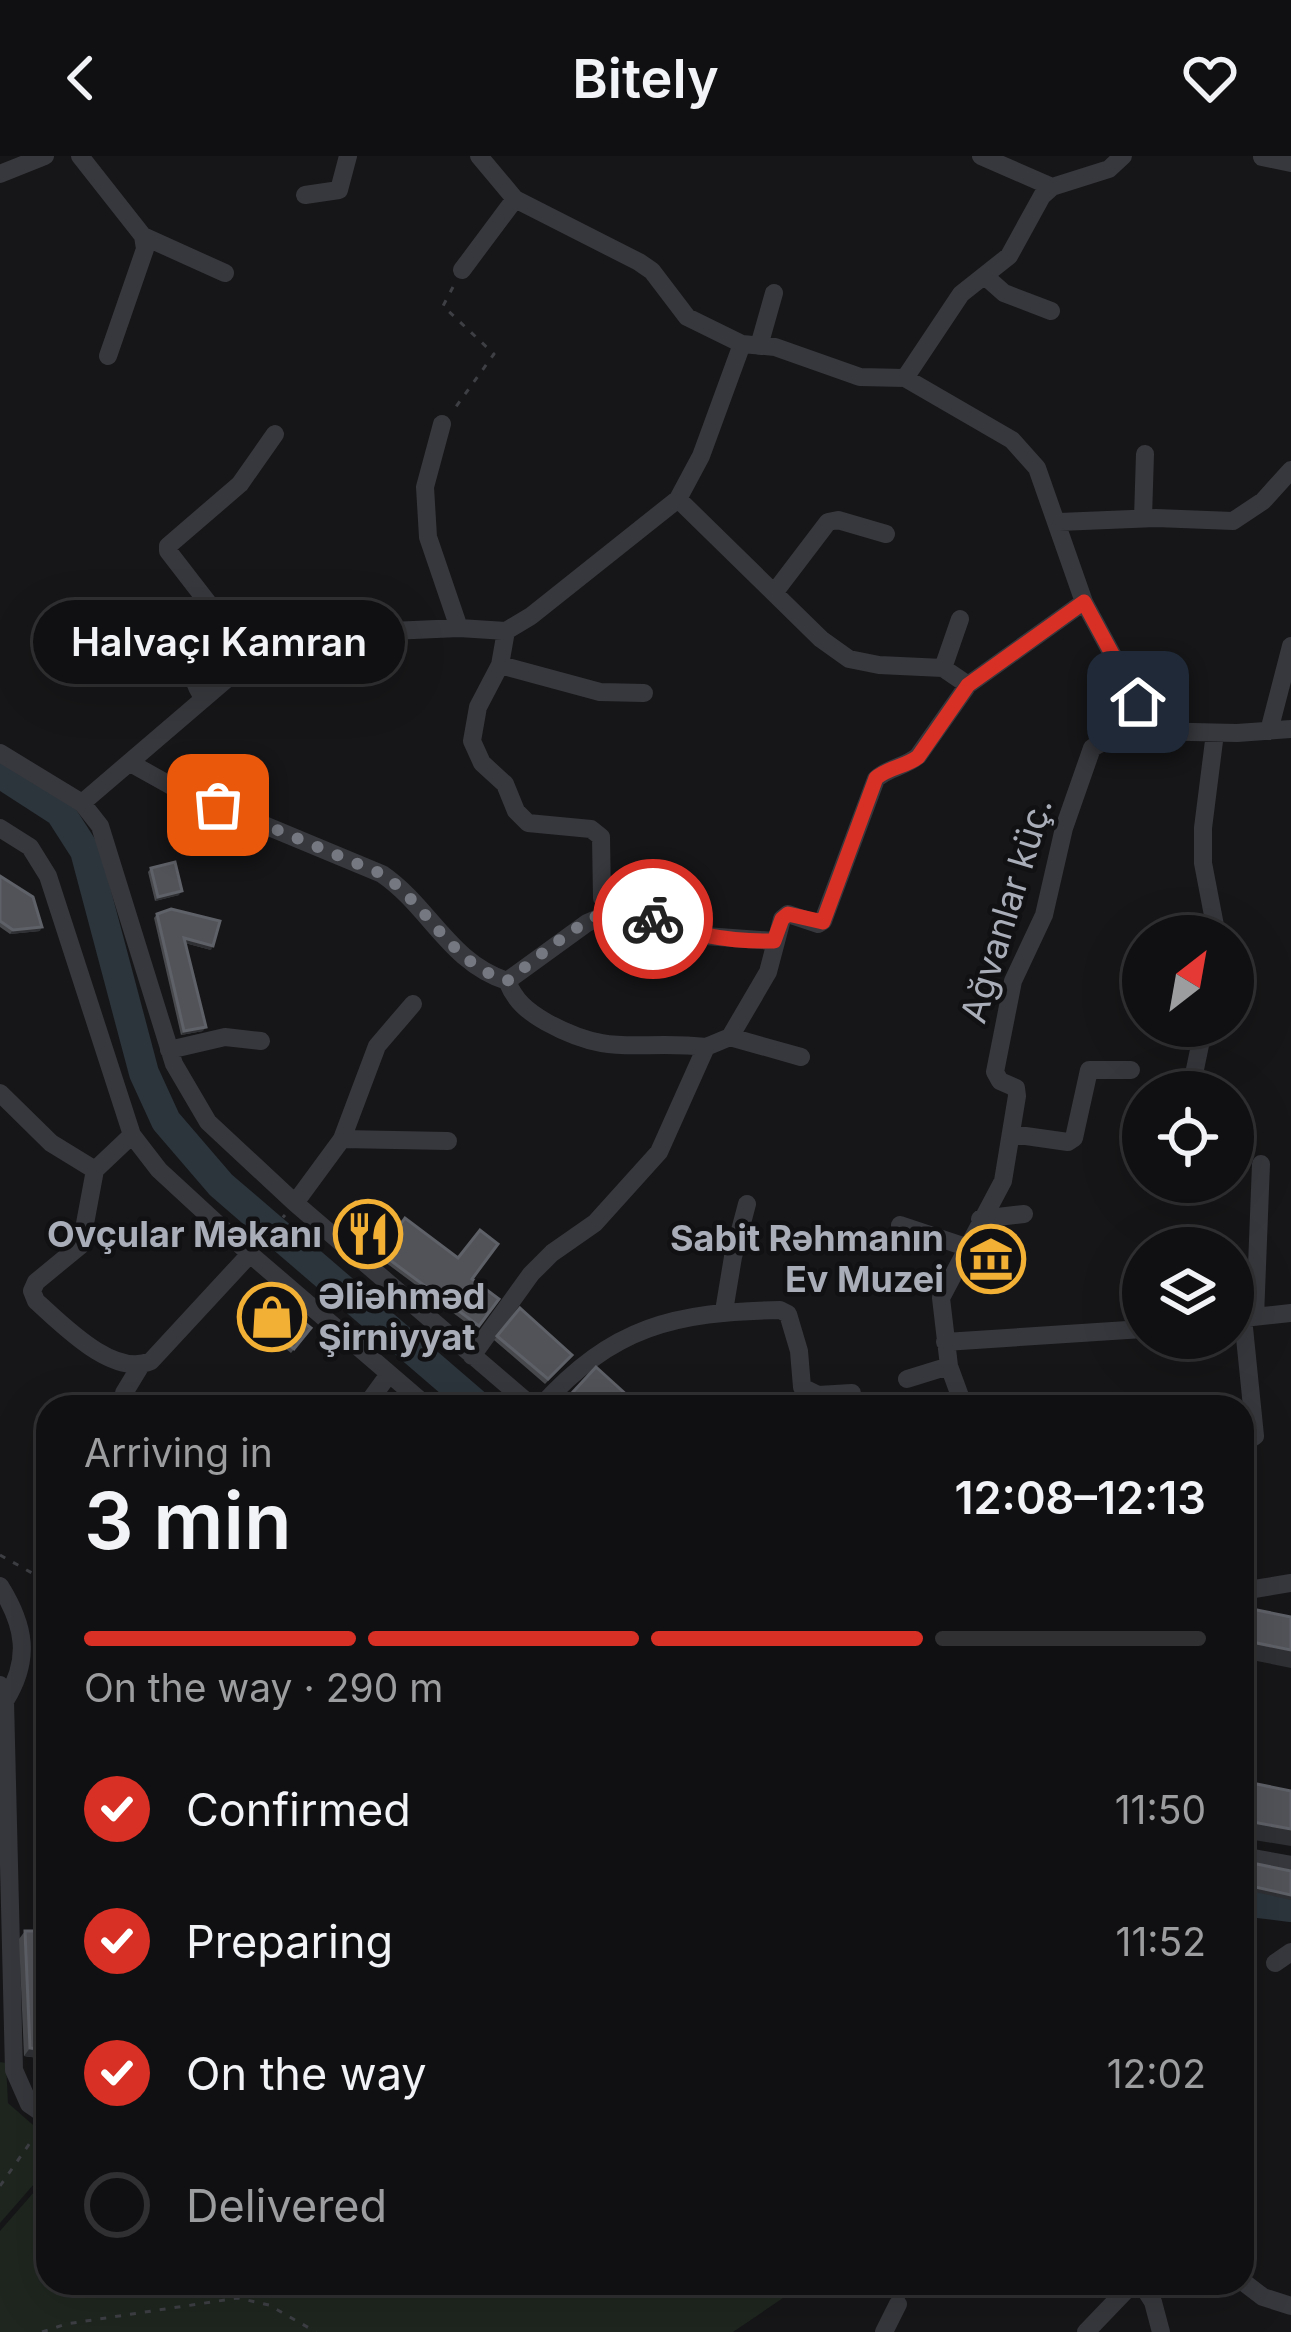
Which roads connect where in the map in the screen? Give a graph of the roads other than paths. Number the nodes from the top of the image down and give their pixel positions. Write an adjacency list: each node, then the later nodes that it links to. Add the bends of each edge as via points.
1 (46, 156): 9 (street)
2 (80, 156): 13 (street)
3 (348, 156): 11 (street, via 339,190)
4 (479, 156): 12 (street)
5 (981, 156): 10 (street)
6 (1123, 156): 10 (street, via 1108,170)
7 (1262, 157): 8 (street)
8 (1291, 163)
9 (0, 174)
10 (1052, 187): 16 (street, via 1010,256)
11 (305, 195)
12 (515, 199): 14 (street); 19 (street, via 639,262 687,317)
13 (143, 236): 15 (street); 20 (street, via 136,283)
14 (462, 270)
15 (225, 273)
16 (986, 277): 18 (street); 21 (street, via 946,311)
17 (775, 293): 19 (street)
18 (1051, 311)
19 (750, 345): 21 (street, via 860,377); 26 (street)
20 (108, 356)
21 (905, 378): 28 (street, via 1012,440 1037,468)
22 (442, 424): 33 (street, via 425,487 428,537)
23 (274, 434): 40 (street, via 240,484 168,546 212,608 189,659)
24 (1145, 454): 27 (street)
25 (1291, 470): 27 (street, via 1234,521)
26 (678, 499): 30 (street); 34 (street)
27 (1144, 518): 28 (street)
28 (1059, 522): 31 (street)
29 (886, 534): 30 (street, via 828,522)
30 (774, 593): 37 (street, via 849,658)
31 (1084, 602): 38 (street); 42 (street)
32 (961, 620): 37 (street)
33 (459, 628): 34 (street); 40 (street, via 280,644)
34 (506, 631): 36 (street)
35 (1291, 646): 43 (street)
36 (500, 664): 39 (street, via 600,692); 49 (street, via 472,741 528,823 601,837 602,898)
37 (943, 668): 38 (street)
38 (968, 685): 51 (street, via 918,757 876,778 823,922 788,914)
39 (644, 693)
40 (203, 698): 46 (street)
41 (1291, 729): 43 (street)
42 (1147, 731): 44 (street); 61 (street, Ağvanlar küç., via 1102,740 1086,759 1044,915 1020,962 995,1072 1016,1088)
43 (1269, 731): 44 (street)
44 (1215, 733): 50 (street, via 1203,828)
45 (0, 753): 47 (street)
46 (132, 764): 47 (street); 52 (street, via 382,874 468,964)
47 (82, 803): 57 (street, via 112,858)
48 (0, 829): 62 (street, via 30,847 48,876)
49 (611, 911): 51 (street, via 631,910 705,936); 52 (street)
50 (1213, 915)
51 (774, 941): 54 (street, via 768,972)
52 (507, 981): 56 (street, via 524,1007 598,1046)
53 (413, 1004): 63 (street, via 369,1060)
54 (730, 1037): 56 (street); 58 (street)
55 (262, 1041): 57 (street, via 224,1036)
56 (706, 1047): 80 (street, via 659,1152 595,1223 531,1274)
57 (169, 1051): 67 (street, via 208,1122)
58 (801, 1057)
59 (1131, 1070): 61 (street, via 1089,1070 1068,1142)
60 (0, 1093): 66 (street, via 51,1143)
61 (1012, 1134): 70 (street, Ağvanlar küç., via 1004,1181)
62 (132, 1135): 66 (street); 74 (street)
63 (342, 1138): 64 (street); 67 (street)
64 (448, 1141)
65 (1261, 1164): 72 (street)
66 (95, 1170): 82 (street, via 81,1245 32,1292 86,1345)
67 (295, 1203): 80 (street)
68 (748, 1204): 75 (street)
69 (1024, 1214): 70 (street)
70 (980, 1219): 73 (street, Ağvanlar küç.)
71 (900, 1225): 73 (street)
72 (1254, 1227)
73 (966, 1247): 79 (street, Ağvanlar küç., via 941,1298)
74 (251, 1254): 82 (street); 84 (street)
75 (724, 1311): 87 (street, via 788,1314 802,1387); 91 (street, via 677,1317 611,1346)
76 (1291, 1313): 77 (street)
77 (1254, 1317)
78 (1122, 1331): 79 (street)
79 (945, 1342): 83 (street, Ağvanlar küç.)
80 (472, 1357): 90 (street)
81 (1248, 1359): 93 (street)
82 (141, 1365): 86 (street)
83 (950, 1366): 85 (street); 92 (street, Ağvanlar küç.)
84 (389, 1374): 88 (street); 89 (street)
85 (907, 1379)
86 (124, 1393)
87 (852, 1394)
88 (374, 1395)
89 (414, 1395)
90 (521, 1395)
91 (549, 1395)
92 (960, 1395)
93 (1251, 1395)
94 (1291, 1583): 96 (street)
95 (0, 1586): 97 (street, via 20,1618 22,1643 20,1671)
96 (1254, 1590)
97 (2, 1693): 100 (street, via 14,2070)
98 (1254, 1858): 99 (street)
99 (1291, 1865)
100 (36, 2109)
101 (1254, 2290): 105 (street)
102 (1125, 2295): 107 (street)
103 (1147, 2295): 108 (street)
104 (898, 2304): 106 (street)
105 (1291, 2306)
106 (884, 2332)
107 (1086, 2332)
108 (1162, 2332)

